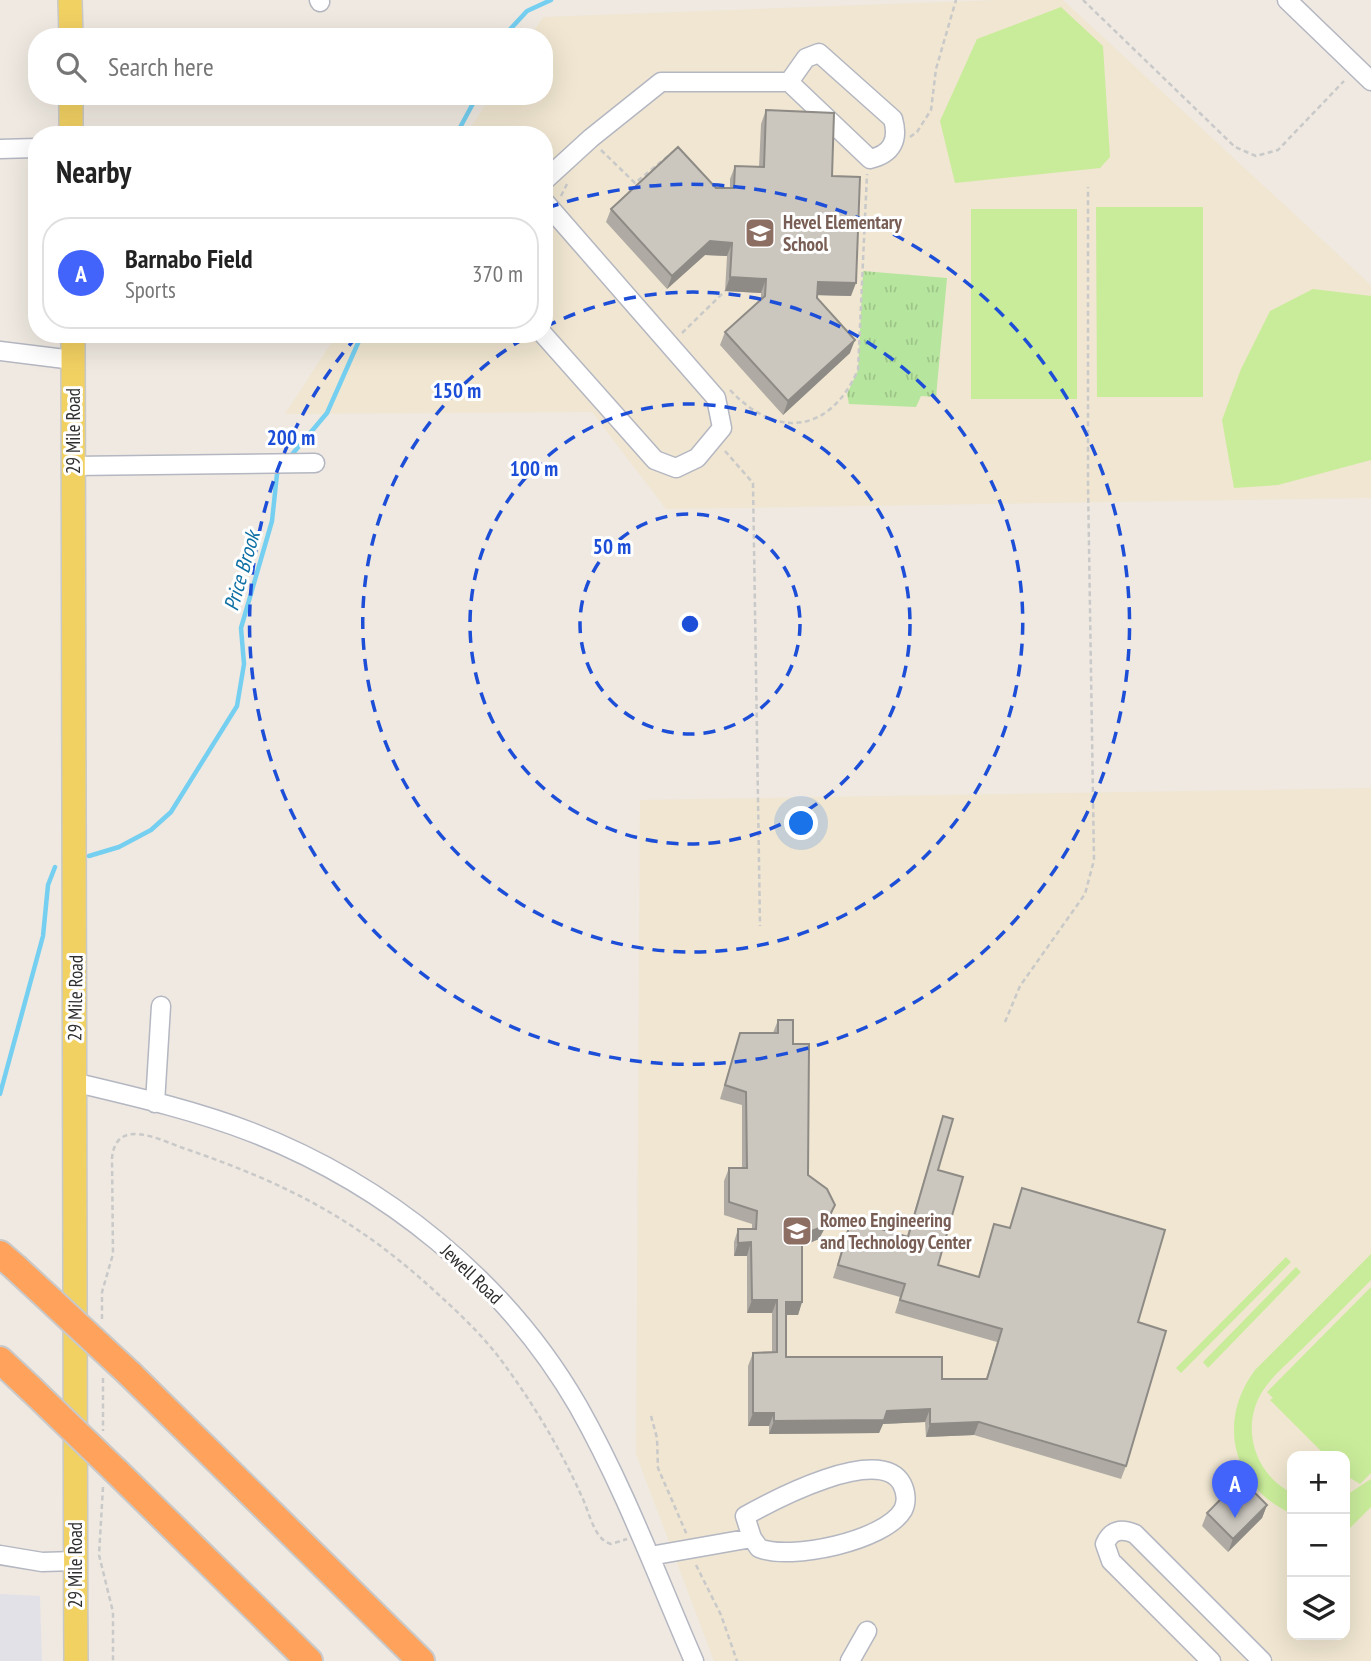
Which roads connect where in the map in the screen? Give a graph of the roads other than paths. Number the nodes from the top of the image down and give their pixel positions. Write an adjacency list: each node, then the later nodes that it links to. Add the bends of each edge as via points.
1 (70, 0): 3 (main road)
2 (1287, 0): 4 (street)
3 (71, 28)
4 (1371, 81)
5 (789, 82): 5 (street, via 806,58 819,53 893,119 894,145 883,156 870,159); 10 (street, via 661,82)
6 (71, 105): 7 (main road)
7 (71, 126)
8 (28, 148): 9 (street)
9 (0, 149)
10 (553, 173)
11 (553, 211): 13 (street, via 716,398 722,428 697,458 676,468 655,460)
12 (73, 343): 15 (main road, 29 Mile Road)
13 (552, 343)
14 (0, 351): 15 (street)
15 (73, 360): 17 (main road, 29 Mile Road)
16 (314, 463): 17 (street)
17 (74, 466): 19 (main road, 29 Mile Road, via 77,891)
18 (161, 1006): 20 (street)
19 (73, 1082): 20 (street, Jewell Road); 26 (main road, 29 Mile Road)
20 (155, 1103): 25 (street, Jewell Road, via 226,1123 318,1162 410,1219 472,1272 523,1327 576,1404)
21 (7, 1261): 30 (highway, bridge, via 130,1374)
22 (0, 1360): 29 (highway, bridge, via 110,1477)
23 (752, 1538): 23 (street, via 759,1548 784,1553 855,1539 902,1511 904,1488 888,1473 834,1476 786,1493 745,1516); 25 (street)
24 (0, 1555): 26 (street, via 42,1562)
25 (650, 1556): 31 (street, Jewell Road)
26 (75, 1561): 28 (main road, 29 Mile Road)
27 (867, 1632): 32 (street)
28 (76, 1661)
29 (309, 1661)
30 (421, 1661)
31 (694, 1661)
32 (850, 1661)
33 (1211, 1661): 34 (street, via 1111,1561 1105,1544 1109,1535 1118,1530 1135,1534)
34 (1262, 1661)

